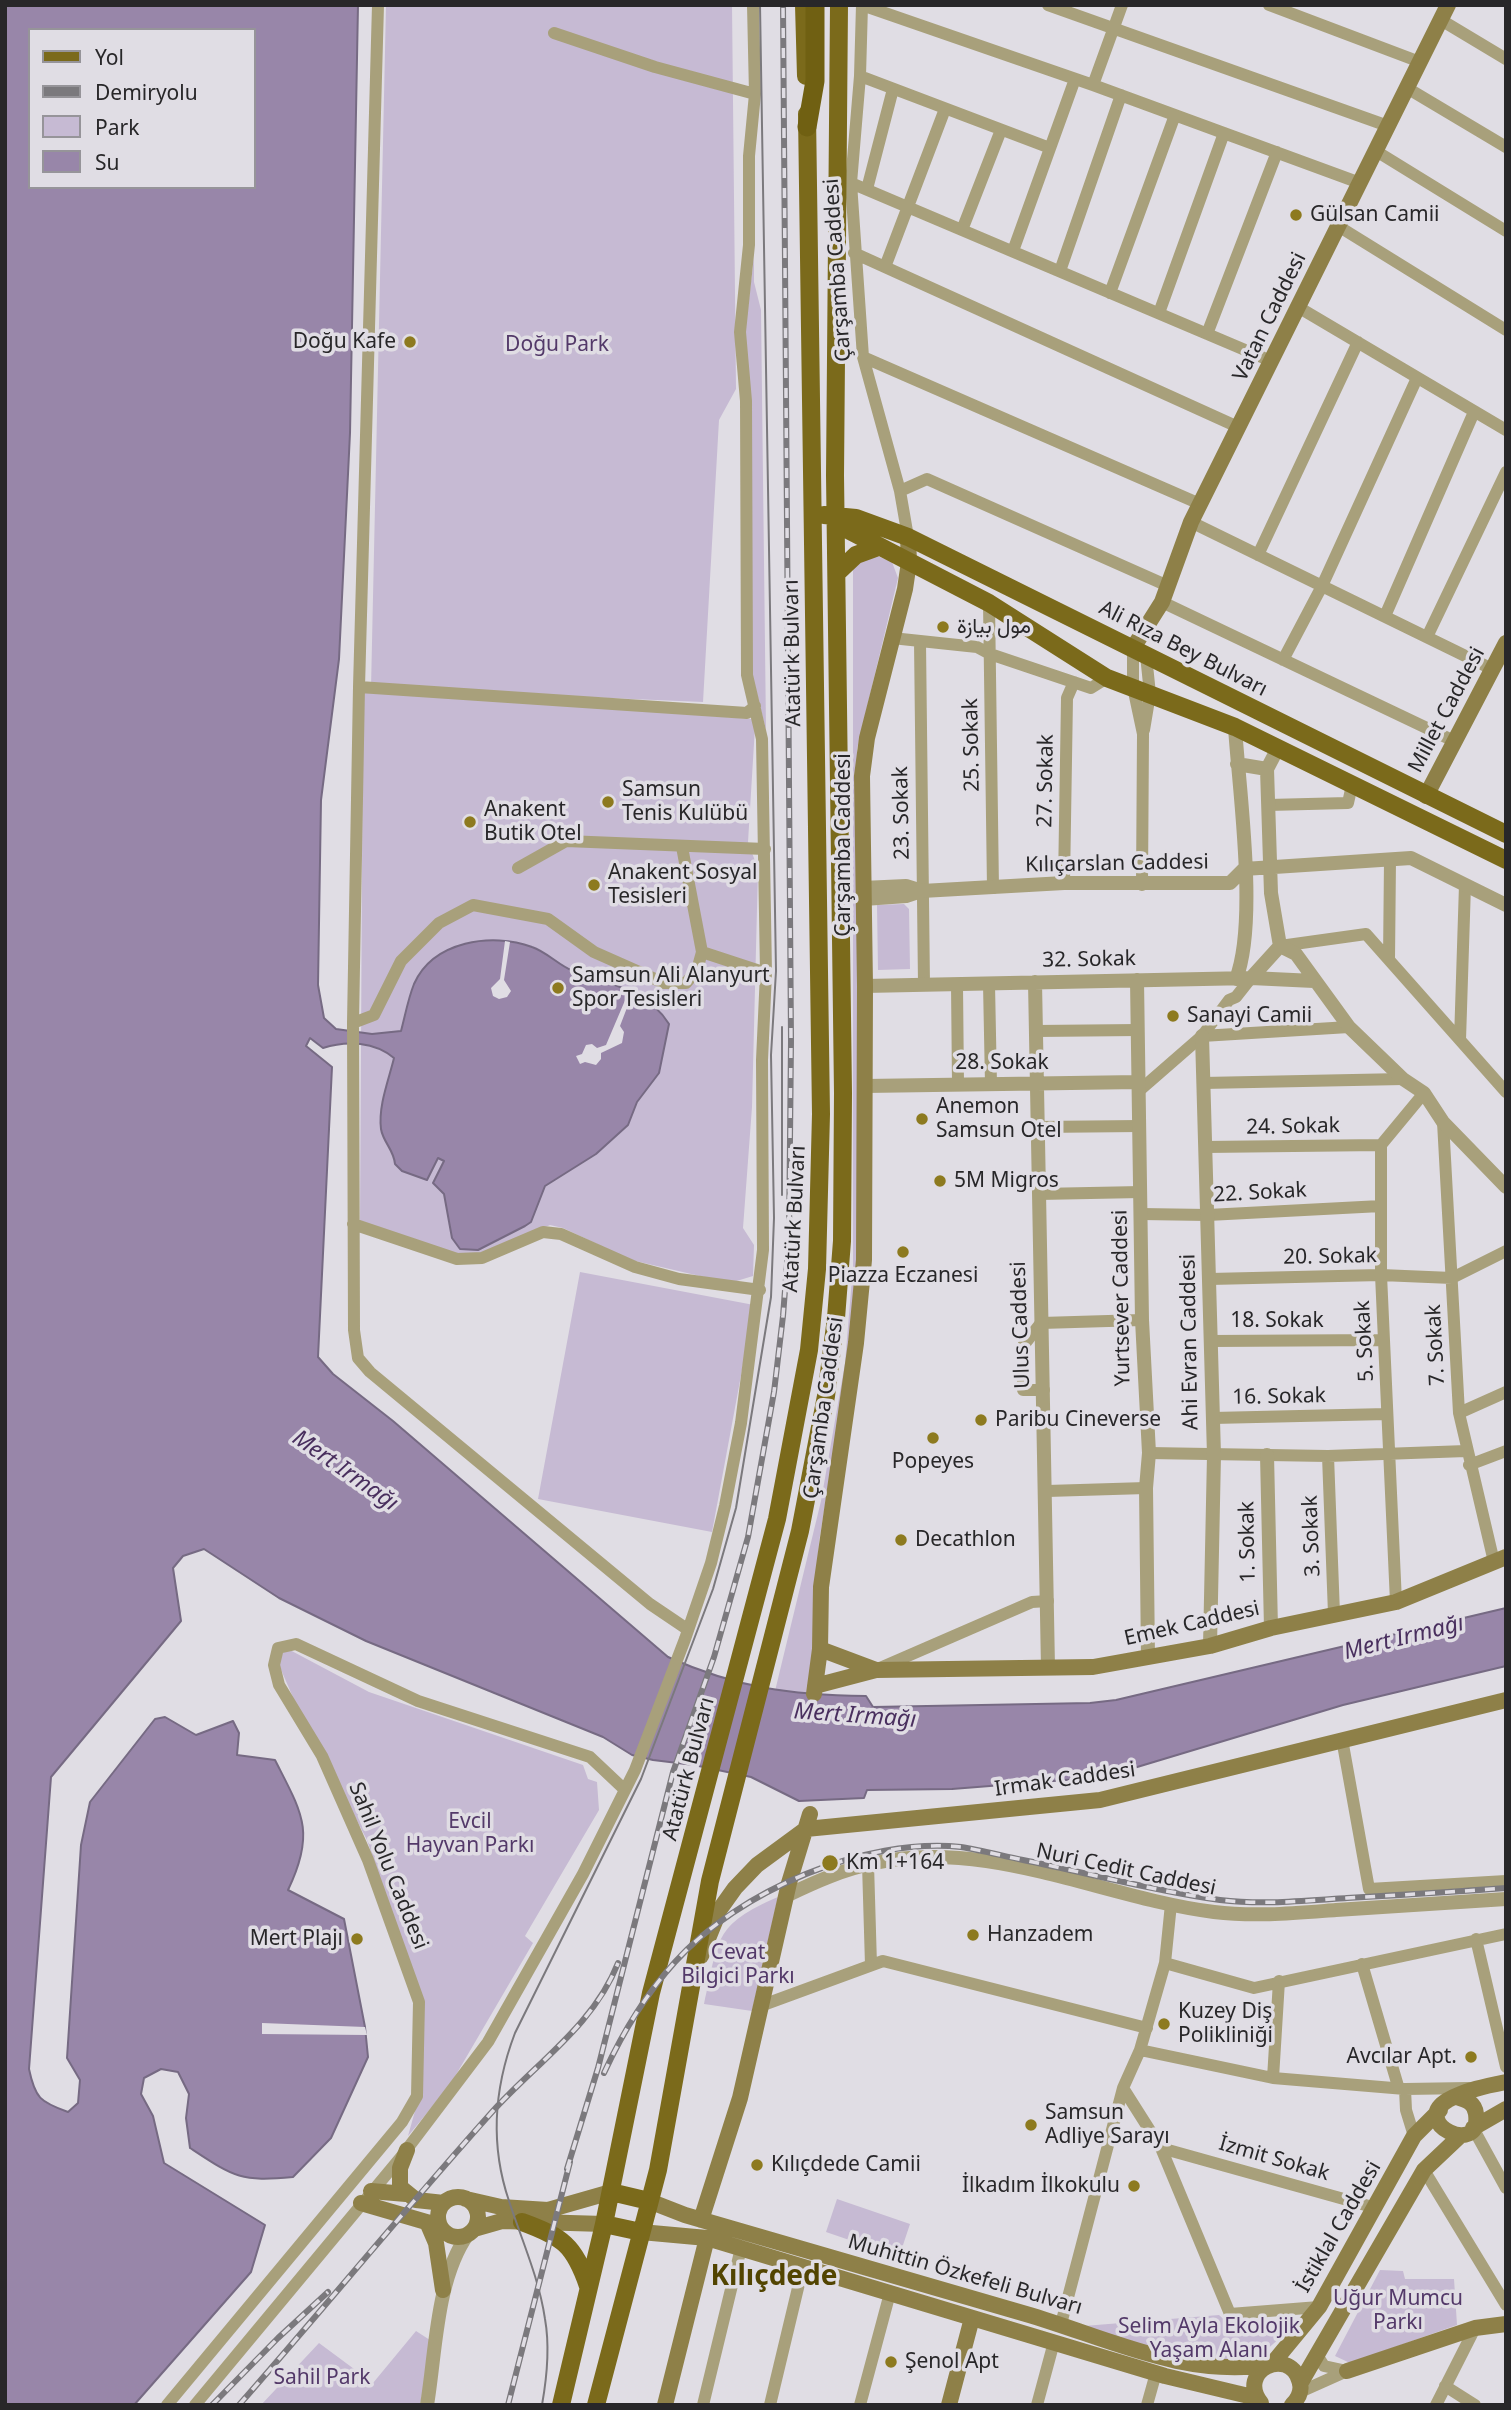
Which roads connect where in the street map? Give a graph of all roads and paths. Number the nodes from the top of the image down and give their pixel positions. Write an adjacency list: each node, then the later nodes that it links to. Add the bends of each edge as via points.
1 (378, 5): 81 (street)
2 (754, 5): 20 (street)
3 (804, 5): 25 (main road, Atatürk Bulvarı)
4 (816, 5): 25 (highway, via 815,81)
5 (839, 5): 59 (main road)
6 (862, 5): 15 (street, Çarşamba Caddesi); 16 (street)
7 (1048, 5): 11 (street)
8 (1122, 5): 11 (street)
9 (1269, 5): 14 (street)
10 (1445, 13): 13 (street); 14 (main road, Vatan Caddesi)
11 (1113, 30): 17 (street); 24 (street)
12 (554, 33): 20 (street)
13 (1506, 59)
14 (1420, 62): 18 (main road, Vatan Caddesi)
15 (860, 76): 19 (street); 32 (street, Çarşamba Caddesi)
16 (1076, 79): 17 (street); 29 (street)
17 (1093, 85): 21 (street)
18 (1407, 88): 24 (main road, Vatan Caddesi); 28 (street)
19 (893, 89): 22 (street); 34 (street)
20 (755, 94): 84 (street, via 740,332 746,401 747,675)
21 (1121, 95): 23 (street); 42 (street)
22 (945, 109): 26 (street); 35 (street)
23 (1175, 115): 27 (street); 43 (street)
24 (1388, 126): 30 (main road, Vatan Caddesi)
25 (807, 127): 58 (main road, Atatürk Bulvarı)
26 (1001, 130): 29 (street); 37 (street)
27 (1224, 133): 31 (street); 45 (street)
28 (1506, 146)
29 (1050, 148): 39 (street)
30 (1376, 151): 33 (main road, Vatan Caddesi); 38 (street)
31 (1277, 152): 33 (street); 47 (street)
32 (851, 183): 34 (street); 40 (street, Çarşamba Caddesi)
33 (1360, 183): 36 (main road, Vatan Caddesi)
34 (867, 190): 35 (street)
35 (909, 207): 37 (street); 41 (street)
36 (1338, 226): 44 (main road, Vatan Caddesi); 46 (street)
37 (962, 230): 39 (street)
38 (1506, 231)
39 (1013, 251): 42 (street)
40 (854, 253): 41 (street); 49 (street, Çarşamba Caddesi)
41 (885, 267): 53 (street)
42 (1060, 271): 43 (street)
43 (1110, 293): 45 (street)
44 (1298, 307): 48 (street); 50 (main road, Vatan Caddesi)
45 (1159, 313): 47 (street)
46 (1506, 330)
47 (1208, 334): 50 (street)
48 (1358, 342): 51 (street); 63 (street)
49 (863, 357): 56 (street, Çarşamba Caddesi); 57 (street)
50 (1271, 361): 53 (main road, Vatan Caddesi)
51 (1418, 378): 52 (street); 67 (street)
52 (1474, 412): 54 (street); 70 (street)
53 (1238, 427): 57 (main road, Vatan Caddesi)
54 (1506, 430)
55 (1506, 472): 71 (street)
56 (900, 491): 61 (street, Çarşamba Caddesi); 66 (street, via 927,479)
57 (1200, 504): 60 (main road, Vatan Caddesi)
58 (814, 514): 59 (main road, Ali Rıza Bey Bulvarı); 221 (main road, Atatürk Bulvarı, via 821,1114 817,1269 799,1411 777,1519 651,1993)
59 (835, 516): 61 (main road, Ali Rıza Bey Bulvarı, via 875,523); 62 (main road); 65 (main road)
60 (1191, 522): 63 (street); 66 (main road, Vatan Caddesi)
61 (908, 537): 64 (main road, Çarşamba Caddesi); 75 (main road, Ali Rıza Bey Bulvarı)
62 (878, 547): 64 (main road); 65 (main road, via 856,555)
63 (1258, 555): 67 (street)
64 (909, 562): 68 (main road); 72 (main road, Çarşamba Caddesi)
65 (838, 572): 201 (main road, via 842,1241 826,1396 800,1531 710,1881)
66 (1168, 586): 69 (main road, Vatan Caddesi)
67 (1322, 586): 70 (street); 77 (street)
68 (989, 603): 76 (street, 25. Sokak); 79 (main road)
69 (1159, 607): 75 (main road, Vatan Caddesi); 77 (street)
70 (1385, 616): 71 (street)
71 (1427, 637): 78 (street)
72 (892, 638): 73 (street); 108 (main road, Çarşamba Caddesi, via 862,776)
73 (920, 642): 76 (street, via 978,647); 107 (street, 23. Sokak)
74 (1506, 643): 78 (main road, Millet Caddesi)
75 (1140, 652): 82 (street); 83 (street); 92 (main road, Ali Rıza Bey Bulvarı)
76 (990, 654): 80 (street); 106 (street, 25. Sokak)
77 (1283, 660): 87 (street)
78 (1492, 669): 87 (main road, Millet Caddesi)
79 (1107, 678): 80 (street, via 1091,688); 82 (main road)
80 (1074, 682): 102 (street, 27. Sokak, via 1067,698)
81 (359, 687): 84 (street, via 747,713); 124 (street)
82 (1133, 687): 83 (main road); 86 (street)
83 (1150, 694): 85 (main road); 86 (street)
84 (755, 706): 96 (street, via 762,739)
85 (1235, 727): 88 (main road); 89 (street)
86 (1143, 734): 104 (street)
87 (1454, 741): 92 (main road, Millet Caddesi)
88 (1279, 748): 90 (street); 91 (main road)
89 (1237, 764): 90 (street); 101 (street)
90 (1267, 769): 93 (street)
91 (1352, 785): 93 (street, via 1348,803); 98 (main road)
92 (1426, 796): 94 (main road, Ali Rıza Bey Bulvarı)
93 (1268, 805): 99 (street)
94 (1506, 834)
95 (682, 847): 96 (street); 100 (street, via 566,841); 113 (street)
96 (765, 849): 115 (street)
97 (1390, 860): 99 (street); 105 (street, via 1411,858); 114 (street)
98 (1506, 860)
99 (1271, 867): 101 (street); 110 (street)
100 (518, 868)
101 (1244, 869): 103 (street, Kılıçarslan Caddesi); 109 (street)
102 (1064, 883): 104 (street, Kılıçarslan Caddesi); 106 (street, Kılıçarslan Caddesi)
103 (1230, 883): 104 (street, Kılıçarslan Caddesi); 109 (street)
104 (1142, 885)
105 (1465, 885): 111 (street); 129 (street)
106 (993, 888): 107 (street, Kılıçarslan Caddesi)
107 (922, 891): 108 (street, Kılıçarslan Caddesi, via 906,896); 121 (street, 23. Sokak)
108 (864, 893): 123 (main road, Çarşamba Caddesi)
109 (1246, 893): 110 (street); 116 (street)
110 (1271, 893): 112 (street)
111 (1506, 905)
112 (1280, 946): 114 (street, via 1366,934); 116 (street); 118 (street, via 1296,954)
113 (702, 951): 115 (street); 124 (street, via 697,970 686,983 664,983 594,952 548,919 472,905 439,923 401,961 374,1014)
114 (1389, 960): 129 (street)
115 (766, 973): 155 (street)
116 (1244, 979): 117 (street, 32. Sokak); 118 (street, 32. Sokak); 128 (street)
117 (1137, 980): 119 (street, 32. Sokak); 126 (street, Yurtsever Caddesi)
118 (1314, 981): 125 (street)
119 (1035, 982): 120 (street, 32. Sokak); 127 (street, Ulus Caddesi)
120 (989, 984): 122 (street, 32. Sokak); 134 (street)
121 (924, 985): 122 (street, 32. Sokak); 123 (street, 32. Sokak)
122 (957, 985): 133 (street)
123 (865, 986): 135 (main road, Çarşamba Caddesi)
124 (353, 1023): 150 (street)
125 (1349, 1027): 128 (street); 130 (street)
126 (1138, 1030): 127 (street); 136 (street, Yurtsever Caddesi)
127 (1036, 1031): 131 (street, Ulus Caddesi)
128 (1202, 1036): 132 (street, Ahi Evran Caddesi); 136 (street)
129 (1460, 1040): 137 (street)
130 (1404, 1079): 132 (street); 138 (street)
131 (1036, 1083): 134 (street, 28. Sokak); 136 (street, 28. Sokak); 140 (street, Ulus Caddesi)
132 (1203, 1083): 143 (street, Ahi Evran Caddesi)
133 (958, 1084): 134 (street, 28. Sokak); 135 (street, 28. Sokak)
134 (991, 1084)
135 (865, 1086): 182 (main road, Çarşamba Caddesi, via 864,1260 821,1587)
136 (1140, 1086): 141 (street, Yurtsever Caddesi)
137 (1506, 1092)
138 (1424, 1093): 139 (street); 142 (street)
139 (1443, 1122): 144 (street); 153 (street, 7. Sokak)
140 (1037, 1126): 141 (street); 146 (street, Ulus Caddesi)
141 (1140, 1126): 145 (street, Yurtsever Caddesi)
142 (1381, 1145): 143 (street, 24. Sokak); 147 (street, 5. Sokak)
143 (1205, 1147): 149 (street, Ahi Evran Caddesi)
144 (1506, 1187)
145 (1140, 1192): 146 (street); 148 (street, Yurtsever Caddesi)
146 (1039, 1194): 157 (street, Ulus Caddesi)
147 (1381, 1206): 149 (street, 22. Sokak); 152 (street, 5. Sokak)
148 (1141, 1214): 149 (street, 22. Sokak); 156 (street, Yurtsever Caddesi)
149 (1208, 1215): 154 (street, Ahi Evran Caddesi)
150 (353, 1224): 155 (street, via 457,1259 482,1258 543,1232 561,1234 635,1266 680,1279); 180 (street, via 358,1357)
151 (1506, 1251): 153 (street)
152 (1381, 1275): 153 (street, 20. Sokak); 154 (street, 20. Sokak); 158 (street, 5. Sokak)
153 (1451, 1278): 162 (street, 7. Sokak)
154 (1210, 1279): 159 (street, Ahi Evran Caddesi)
155 (760, 1290): 180 (street, via 725,1506)
156 (1142, 1320): 157 (street); 167 (street, Yurtsever Caddesi)
157 (1041, 1323): 160 (street, Ulus Caddesi); 160 (street, via 1023,1346 1023,1390)
158 (1384, 1340): 159 (street, 18. Sokak); 163 (street, 5. Sokak)
159 (1211, 1341): 164 (street, Ahi Evran Caddesi)
160 (1044, 1391): 174 (street, Ulus Caddesi)
161 (1506, 1392): 162 (street)
162 (1459, 1412): 165 (street, 7. Sokak)
163 (1387, 1413): 164 (street, 16. Sokak); 168 (street, 5. Sokak)
164 (1213, 1418): 169 (street, Ahi Evran Caddesi)
165 (1466, 1451): 168 (street); 172 (street, 7. Sokak)
166 (1506, 1451): 172 (street)
167 (1149, 1453): 169 (street); 173 (street, Yurtsever Caddesi)
168 (1389, 1453): 171 (street); 177 (street, 5. Sokak)
169 (1214, 1455): 170 (street); 181 (street, Ahi Evran Caddesi)
170 (1267, 1455): 171 (street); 179 (street, 1. Sokak)
171 (1328, 1456): 178 (street, 3. Sokak)
172 (1469, 1465): 175 (street, 7. Sokak)
173 (1146, 1488): 174 (street); 183 (street, Yurtsever Caddesi)
174 (1047, 1492): 176 (street, Ulus Caddesi)
175 (1500, 1559): 177 (main road, Emek Caddesi)
176 (1048, 1601): 184 (street, Ulus Caddesi); 185 (street, via 1032,1602)
177 (1396, 1602): 178 (main road, Emek Caddesi)
178 (1334, 1614): 179 (main road, Emek Caddesi)
179 (1271, 1629): 181 (main road, Emek Caddesi)
180 (686, 1634): 189 (street)
181 (1210, 1646): 183 (main road, Emek Caddesi)
182 (820, 1649): 185 (main road, Emek Caddesi); 186 (main road, Çarşamba Caddesi)
183 (1148, 1657): 184 (main road, Emek Caddesi, via 1093,1667)
184 (1048, 1667): 185 (main road, Emek Caddesi)
185 (876, 1670): 186 (main road, Emek Caddesi)
186 (814, 1690)
187 (1506, 1700): 188 (main road, Irmak Caddesi)
188 (1342, 1739): 190 (main road, Irmak Caddesi, via 1100,1800); 192 (street, via 1369,1889)
189 (625, 1790): 218 (street, via 488,2042); 254 (street, Sahil Yolu Caddesi, via 590,1758 418,1701 296,1644 278,1648 274,1665 279,1685 322,1756 368,1860 419,2002 417,2096 402,2122)
190 (808, 1821): 193 (main road); 201 (main road, via 735,1888 720,1909)
191 (869, 1864): 193 (street, Nuri Cedit Caddesi, via 830,1875); 195 (street, Nuri Cedit Caddesi, via 925,1858 976,1860); 200 (street)
192 (1506, 1881)
193 (786, 1896): 203 (main road)
194 (1506, 1899): 195 (street, Nuri Cedit Caddesi, via 1256,1915)
195 (1171, 1905): 198 (street)
196 (1506, 1934): 197 (street)
197 (1476, 1939): 199 (street); 206 (street)
198 (1165, 1963): 202 (street, via 1254,1988); 204 (street)
199 (1362, 1964): 202 (street); 210 (street)
200 (871, 1965): 203 (street); 204 (street, via 883,1961 959,1978)
201 (694, 1972): 225 (main road)
202 (1279, 1981): 207 (street)
203 (763, 2005): 228 (main road, via 740,2098)
204 (1147, 2028): 205 (street)
205 (1140, 2050): 207 (street); 209 (street)
206 (1506, 2067)
207 (1273, 2078): 210 (street)
208 (1506, 2082): 211 (main road)
209 (1123, 2088): 217 (street); 243 (street)
210 (1401, 2088): 211 (street); 216 (street)
211 (1477, 2088): 212 (main road)
212 (1457, 2097): 214 (main road, via 1446,2101); 215 (main road, via 1475,2108 1477,2118)
213 (1506, 2109): 215 (main road, İstiklal Caddesi)
214 (1440, 2110): 215 (main road, via 1442,2129 1450,2135); 216 (main road, İstiklal Caddesi)
215 (1467, 2132): 219 (main road, İstiklal Caddesi); 220 (street)
216 (1414, 2136): 227 (main road, İstiklal Caddesi)
217 (1161, 2148): 227 (street, İzmit Sokak); 241 (street, via 1230,2314)
218 (407, 2150): 222 (main road, via 399,2178); 223 (street)
219 (1424, 2171): 240 (street); 247 (main road, İstiklal Caddesi)
220 (1506, 2188)
221 (611, 2192): 224 (main road, via 548,2210); 225 (main road); 231 (main road, Atatürk Bulvarı)
222 (406, 2194): 223 (main road); 226 (main road, via 416,2200)
223 (366, 2197): 230 (main road); 255 (street)
224 (466, 2199): 226 (main road, via 455,2197); 232 (main road, via 477,2212)
225 (649, 2201): 228 (main road, Muhittin Özkefeli Bulvarı); 233 (main road)
226 (444, 2203): 230 (main road)
227 (1376, 2208): 241 (main road, İstiklal Caddesi)
228 (701, 2220): 243 (main road, Muhittin Özkefeli Bulvarı)
229 (522, 2222): 231 (main road); 232 (main road, via 502,2221); 237 (main road, via 563,2240 574,2252)
230 (434, 2224): 232 (main road, via 451,2235); 238 (main road)
231 (604, 2224): 233 (main road); 237 (main road, Atatürk Bulvarı)
232 (471, 2231): 238 (street)
233 (641, 2232): 234 (main road, Muhittin Özkefeli Bulvarı); 258 (main road)
234 (707, 2238): 235 (main road, Muhittin Özkefeli Bulvarı); 259 (main road)
235 (741, 2248): 236 (main road, Muhittin Özkefeli Bulvarı); 260 (street)
236 (803, 2267): 239 (main road, Muhittin Özkefeli Bulvarı); 261 (street)
237 (588, 2286): 257 (main road, Atatürk Bulvarı)
238 (443, 2290): 256 (street)
239 (890, 2293): 242 (main road, Muhittin Özkefeli Bulvarı); 262 (street)
240 (1506, 2305)
241 (1319, 2307): 248 (main road, İstiklal Caddesi)
242 (972, 2318): 246 (main road, Muhittin Özkefeli Bulvarı); 263 (main road)
243 (1061, 2324): 248 (main road, Muhittin Özkefeli Bulvarı, via 1204,2368)
244 (1506, 2324): 245 (main road)
245 (1475, 2328): 249 (main road); 251 (street)
246 (1054, 2342): 250 (main road, Muhittin Özkefeli Bulvarı); 264 (street)
247 (1317, 2355): 249 (street, via 1324,2366); 252 (main road, İstiklal Caddesi)
248 (1272, 2364): 252 (main road, via 1294,2370); 253 (main road, İstiklal Caddesi, via 1256,2377)
249 (1347, 2371): 252 (street)
250 (1156, 2374): 253 (main road, Muhittin Özkefeli Bulvarı); 265 (street)
251 (1445, 2386): 266 (street); 267 (street)
252 (1296, 2398)
253 (1258, 2402)
254 (167, 2405)
255 (195, 2405)
256 (427, 2405)
257 (561, 2405)
258 (596, 2405)
259 (665, 2405)
260 (703, 2405)
261 (769, 2405)
262 (860, 2405)
263 (949, 2405)
264 (1037, 2405)
265 (1147, 2405)
266 (1436, 2405)
267 (1475, 2405)

